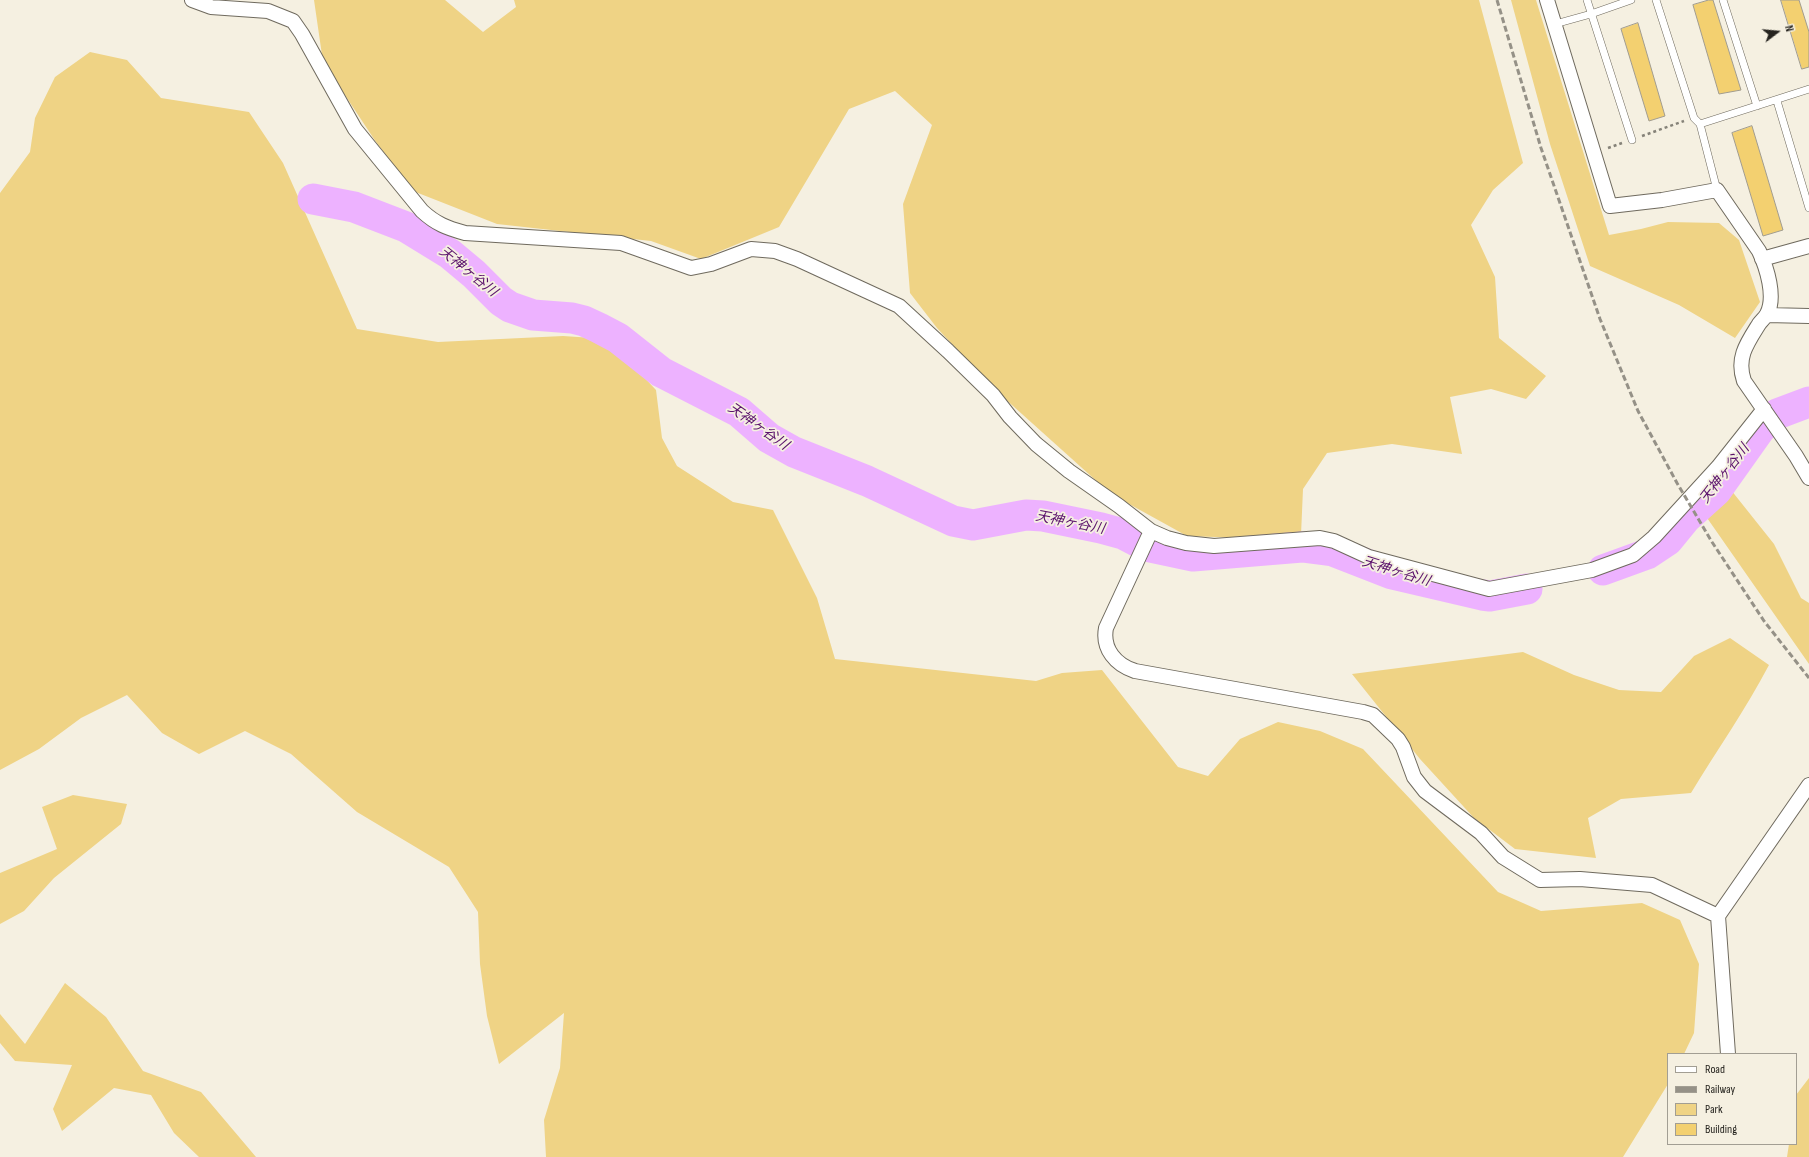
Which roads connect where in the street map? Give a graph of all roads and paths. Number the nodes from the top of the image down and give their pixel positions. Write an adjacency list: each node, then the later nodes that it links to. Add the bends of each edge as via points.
1 (192, 0): 22 (street, via 211,7 268,11 293,21 355,128 432,221 448,228 465,233 621,243 691,268 711,264 751,249 775,251 899,306 993,395 1036,444 1119,506)
2 (1547, 0): 8 (street)
3 (1587, 0): 7 (lane)
4 (1631, 0): 7 (lane)
5 (1656, 0): 12 (lane, via 1694,118)
6 (1723, 0): 11 (lane)
7 (1591, 14): 8 (lane); 13 (lane)
8 (1555, 24): 14 (street, via 1610,206)
9 (1809, 89): 10 (lane)
10 (1776, 100): 11 (lane); 15 (lane)
11 (1757, 106): 12 (lane)
12 (1700, 124): 14 (lane)
13 (1632, 140)
14 (1717, 190): 17 (street)
15 (1809, 208)
16 (1809, 246): 17 (street)
17 (1762, 259): 18 (street, via 1769,284 1770,300)
18 (1767, 314): 19 (street); 20 (street, via 1744,347 1740,371)
19 (1809, 316)
20 (1764, 410): 21 (street); 22 (street, via 1718,467 1654,537 1633,555 1592,570 1489,589 1369,557 1334,541 1320,538 1214,546 1167,538)
21 (1809, 478)
22 (1147, 540): 24 (street, via 1104,637 1107,648 1115,660 1125,668 1373,715 1398,739 1414,777 1425,791 1481,833 1503,857 1540,880 1580,879 1652,885)
23 (1809, 785): 24 (street)
24 (1718, 916): 25 (street)
25 (1728, 1053)

